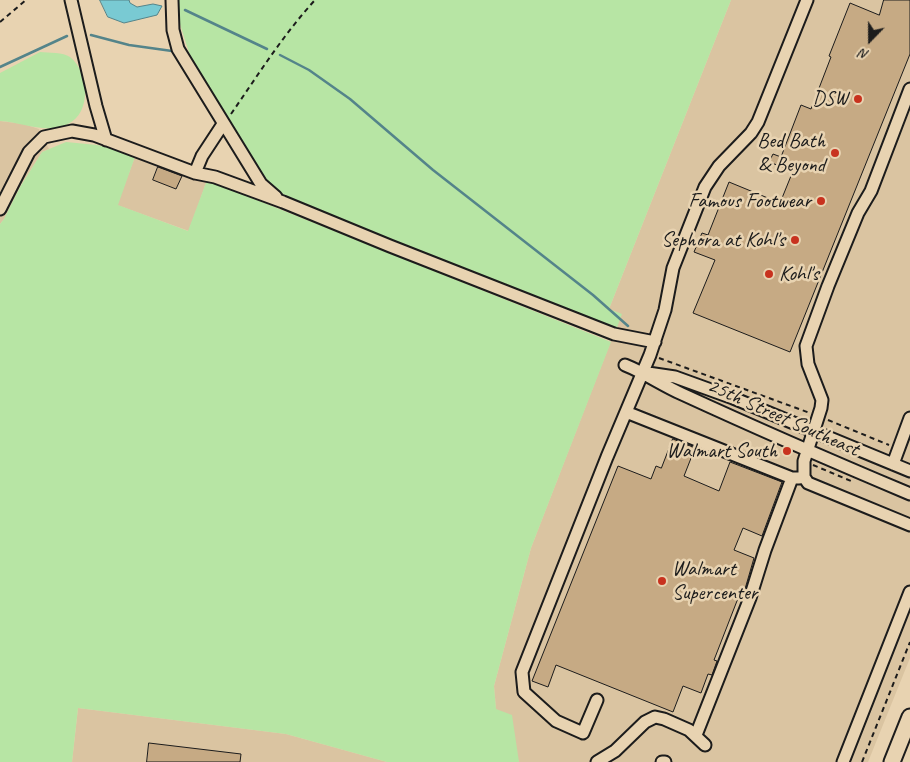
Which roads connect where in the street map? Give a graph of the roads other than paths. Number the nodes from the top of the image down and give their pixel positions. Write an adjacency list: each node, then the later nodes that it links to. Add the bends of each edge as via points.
1 (71, 0): 6 (street)
2 (172, 0): 5 (street, via 173,30 178,50)
3 (807, 0): 10 (street, via 758,122 705,187 673,268)
4 (910, 89): 15 (street, via 806,346 808,364 822,400)
5 (223, 124): 7 (street, via 202,156); 8 (street, via 261,184)
6 (106, 140): 7 (street); 9 (street, via 72,131 44,137 29,152)
7 (196, 173): 8 (street)
8 (283, 202): 10 (street, via 614,334)
9 (0, 209)
10 (655, 342): 12 (street)
11 (624, 365): 12 (street, 25th Street Southeast)
12 (643, 372): 13 (street); 15 (street, 25th Street Southeast, via 684,380); 17 (street, 25th Street Southeast, via 671,389)
13 (626, 412): 20 (street); 24 (street, via 522,672 524,692 556,721 583,733)
14 (910, 418): 16 (street)
15 (813, 429): 17 (street); 18 (street, 25th Street Southeast)
16 (907, 435): 18 (street)
17 (807, 450): 20 (street); 21 (street, 25th Street Southeast)
18 (893, 464): 19 (street, 25th Street Southeast)
19 (910, 471)
20 (798, 478): 22 (street); 26 (street, via 765,550 750,598)
21 (910, 494)
22 (910, 525)
23 (910, 592): 29 (street)
24 (597, 700)
25 (910, 717): 30 (main road)
26 (696, 735): 27 (street); 28 (street, via 655,717)
27 (705, 745)
28 (597, 762)
29 (843, 762)
30 (892, 762)

